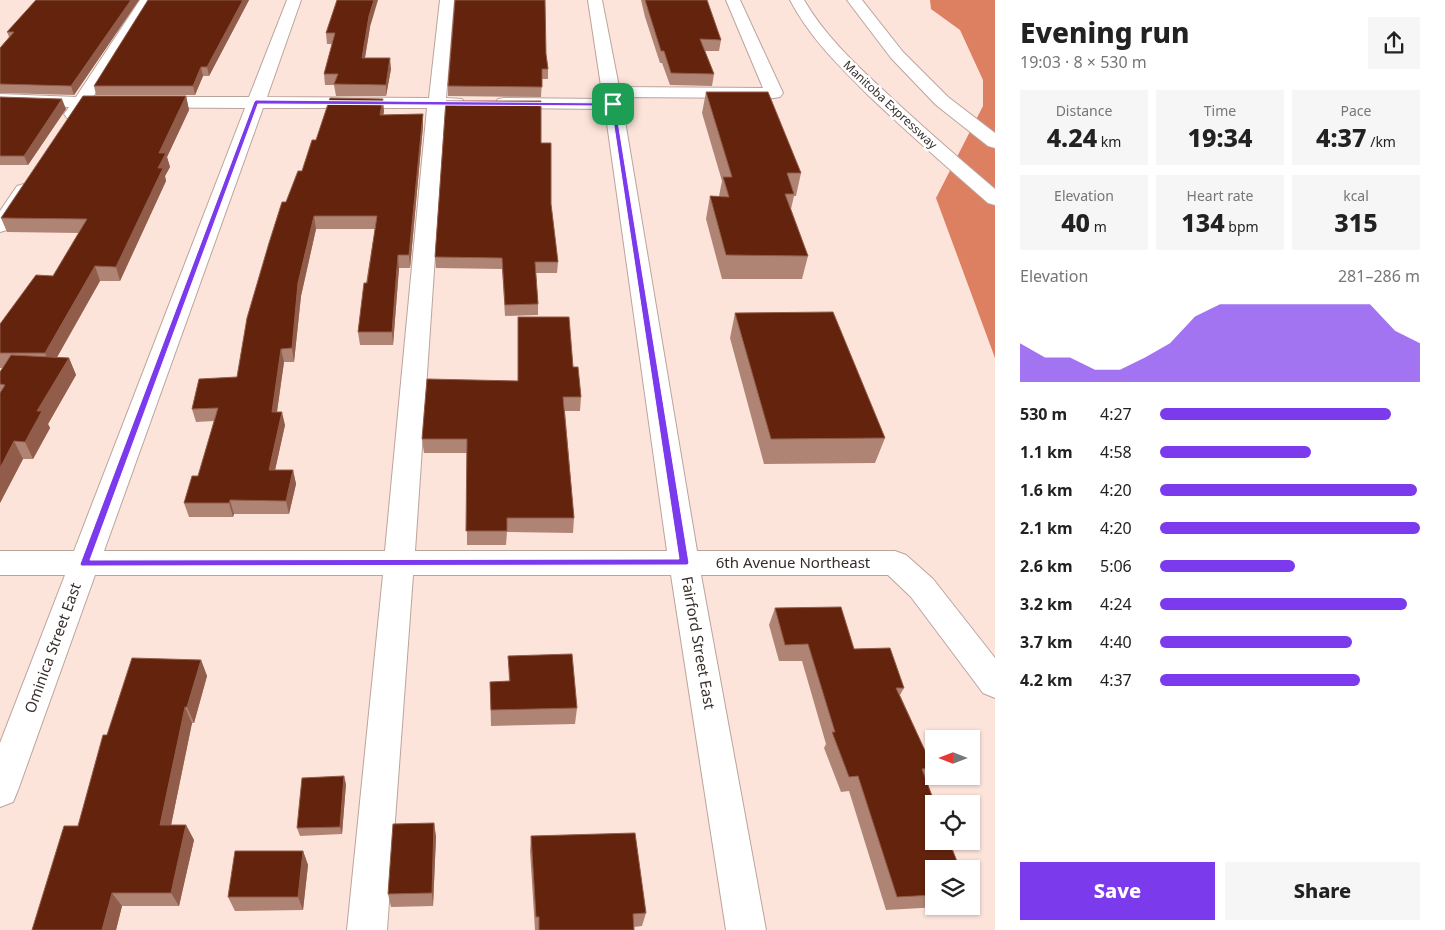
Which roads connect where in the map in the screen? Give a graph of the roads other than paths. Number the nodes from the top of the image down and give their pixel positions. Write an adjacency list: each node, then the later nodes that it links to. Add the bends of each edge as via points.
1 (147, 0): 10 (street)
2 (294, 0): 11 (street, Ominica Street East)
3 (447, 0): 12 (street)
4 (595, 0): 8 (street, Fairford Street East)
5 (733, 0): 8 (street, via 774,93)
6 (797, 0): 16 (street, Manitoba Expressway, via 842,60 916,132)
7 (854, 0): 14 (street, via 897,55 942,100)
8 (612, 98): 12 (street); 19 (street, Fairford Street East)
9 (0, 99): 10 (street)
10 (80, 102): 11 (street); 13 (street)
11 (256, 102): 12 (street); 21 (street, Ominica Street East)
12 (437, 103): 18 (street)
13 (65, 128)
14 (995, 142)
15 (34, 174): 17 (street)
16 (995, 199)
17 (0, 226)
18 (399, 563): 19 (street, 6th Avenue Northeast); 21 (street, 6th Avenue Northeast); 24 (street)
19 (684, 563): 22 (street, 6th Avenue Northeast, via 895,563 922,588); 25 (street, Fairford Street East)
20 (0, 564): 21 (street, 6th Avenue Northeast)
21 (84, 564): 23 (street, Ominica Street East)
22 (995, 682)
23 (0, 790)
24 (367, 930)
25 (746, 930)

